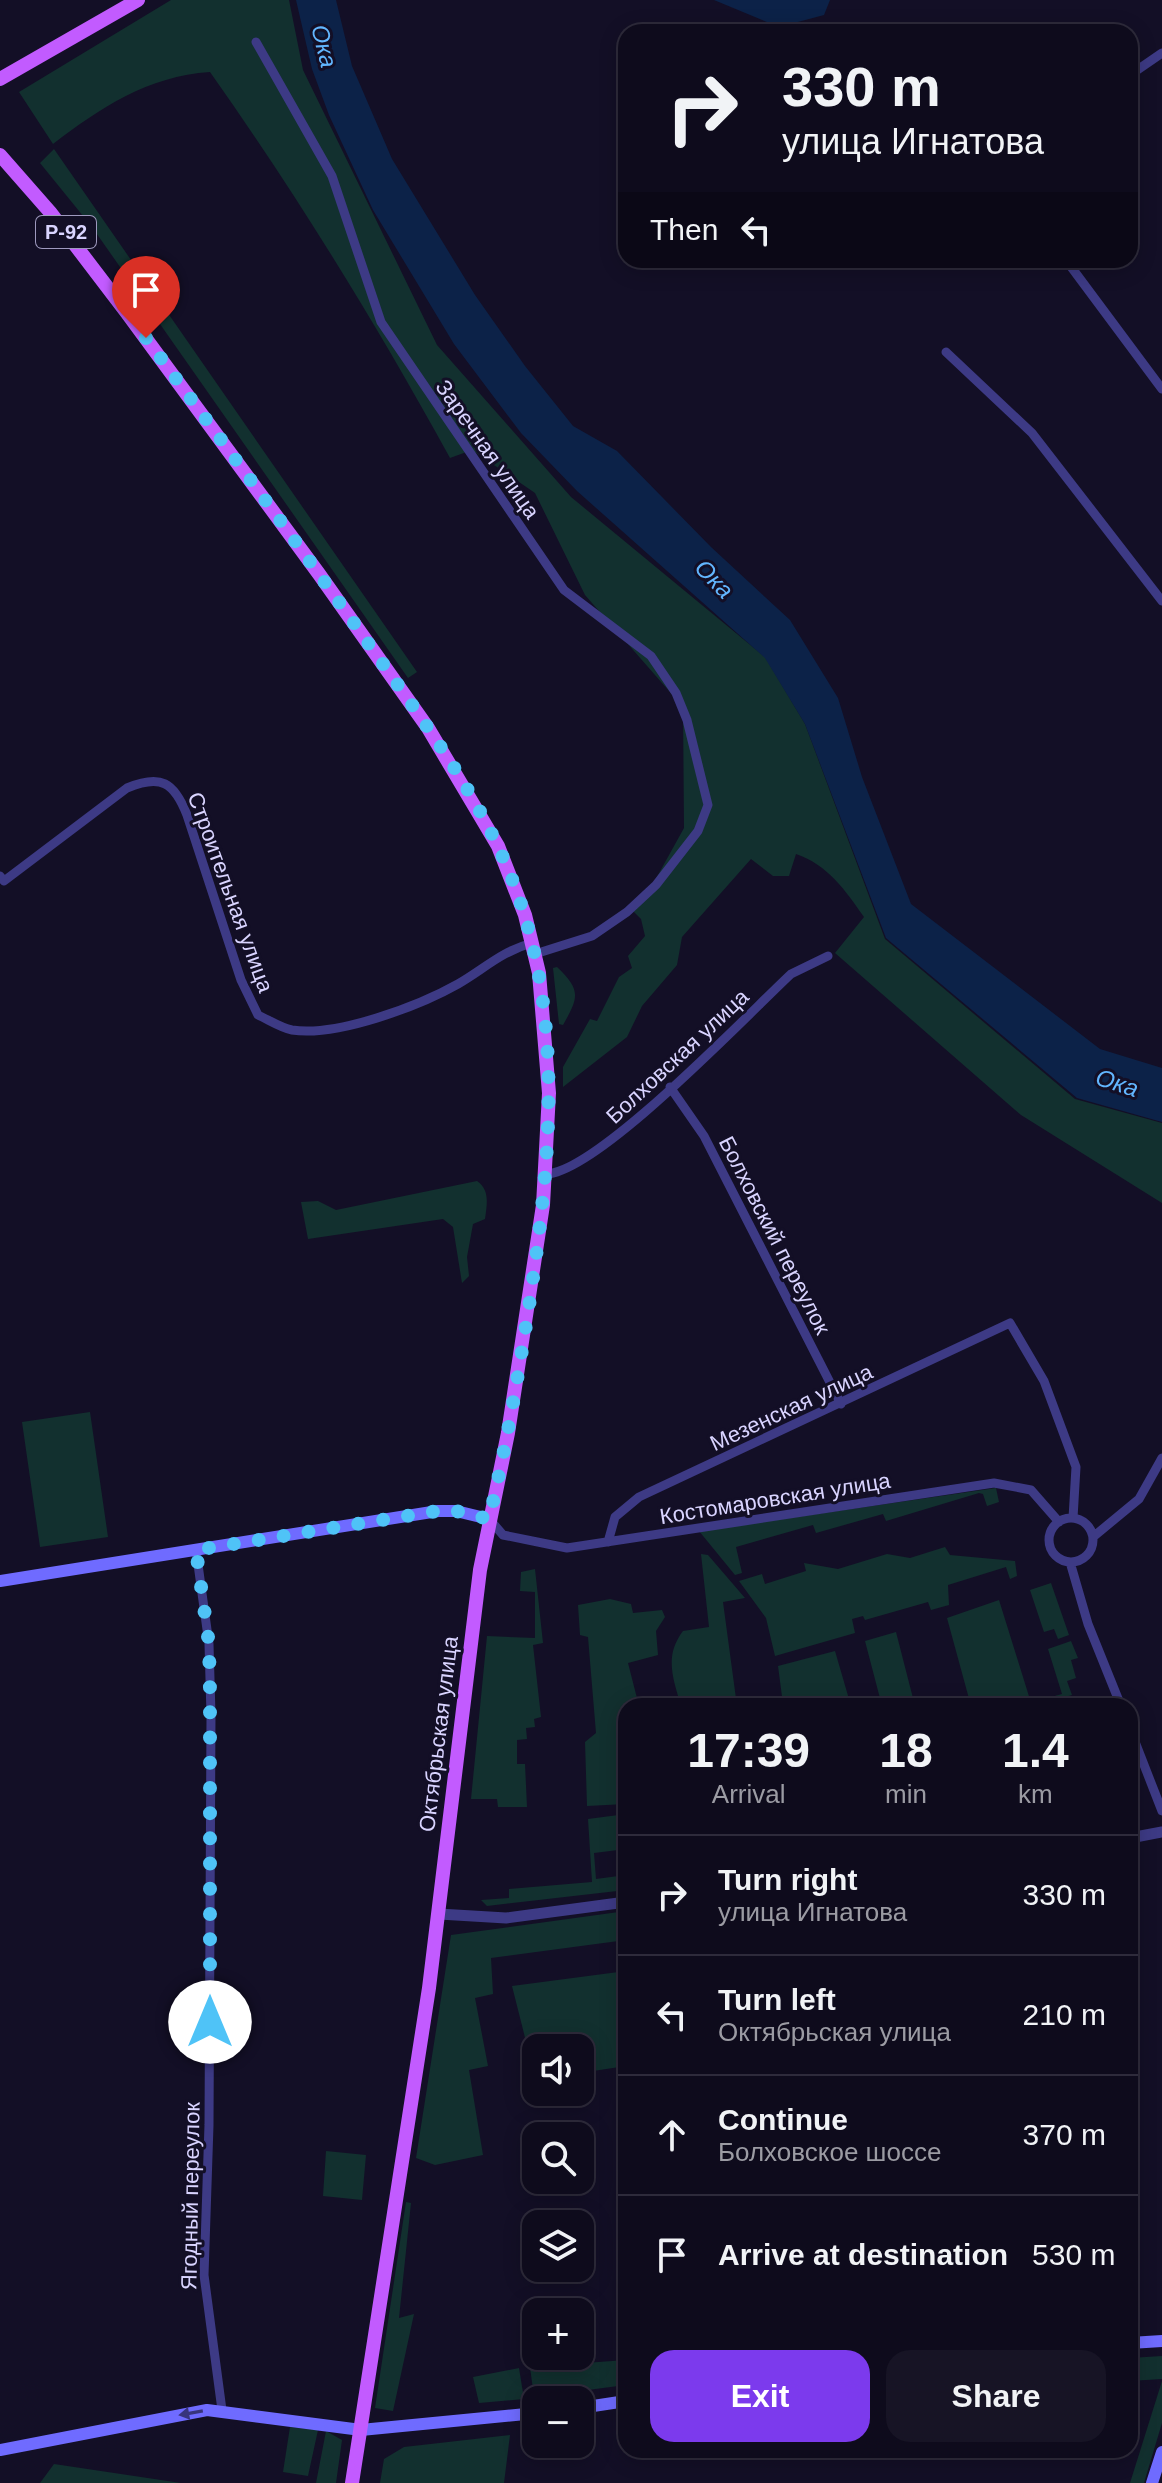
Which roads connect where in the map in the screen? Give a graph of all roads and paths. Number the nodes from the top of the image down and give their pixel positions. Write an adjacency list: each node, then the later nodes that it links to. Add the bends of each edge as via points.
1 (120, 0): 6 (main road)
2 (138, 0): 6 (main road)
3 (256, 42): 13 (street, Заречная улица, via 332,176 381,322 564,590 651,656 687,720 708,805 703,823 656,885 627,912 592,936)
4 (1162, 53): 5 (street)
5 (1138, 70)
6 (3, 73)
7 (0, 155): 13 (main road, Р-92, via 155,351 428,728 498,846)
8 (1072, 268): 10 (street)
9 (946, 352): 11 (street, via 1032,433)
10 (1162, 389)
11 (1162, 601)
12 (0, 876): 13 (street, Строительная улица, via 4,881 127,788 165,783 182,802 241,980 258,1015 295,1031 335,1027 413,1006 458,984 500,954)
13 (534, 949): 16 (main road, Октябрьская улица / Р-92, via 549,1093)
14 (828, 956): 15 (street, Болховская улица, via 791,974)
15 (670, 1087): 16 (street, Болховская улица, via 608,1143 562,1173); 17 (street, Болховский переулок, via 704,1136)
16 (546, 1174): 20 (main road, Октябрьская улица, via 521,1353)
17 (841, 1404): 19 (street, Мезенская улица, via 1010,1323 1044,1381 1076,1467); 23 (street, Мезенская улица, via 639,1497 615,1517)
18 (1162, 1458): 22 (street, via 1139,1499)
19 (1073, 1518): 21 (street); 22 (street, via 1086,1524)
20 (489, 1519): 23 (street, Костомаровская улица, via 503,1535 520,1539 567,1548); 24 (main road, via 438,1511); 33 (main road, Октябрьская улица)
21 (1059, 1522): 23 (street, Костомаровская улица, via 1031,1490 994,1483); 25 (street, via 1049,1543 1056,1556)
22 (1093, 1537): 25 (street, via 1087,1554)
23 (608, 1542)
24 (196, 1550): 26 (main road); 38 (street, Ягодный переулок, via 209,1644 211,1730 204,2288)
25 (1070, 1562): 27 (street)
26 (0, 1581)
27 (1118, 1698)
28 (1138, 1750): 29 (street)
29 (1162, 1811)
30 (1162, 1832): 31 (street)
31 (1138, 1836)
32 (618, 1903): 33 (street, via 506,1918)
33 (439, 1914): 40 (main road, Октябрьская улица)
34 (1162, 2341): 35 (main road)
35 (1138, 2342)
36 (618, 2402): 37 (main road)
37 (594, 2406)
38 (222, 2410): 40 (main road); 41 (main road, one-way to 41)
39 (522, 2414): 40 (main road)
40 (361, 2430): 43 (main road, Октябрьская улица)
41 (0, 2450)
42 (1162, 2452): 44 (main road)
43 (352, 2483)
44 (1152, 2483)

